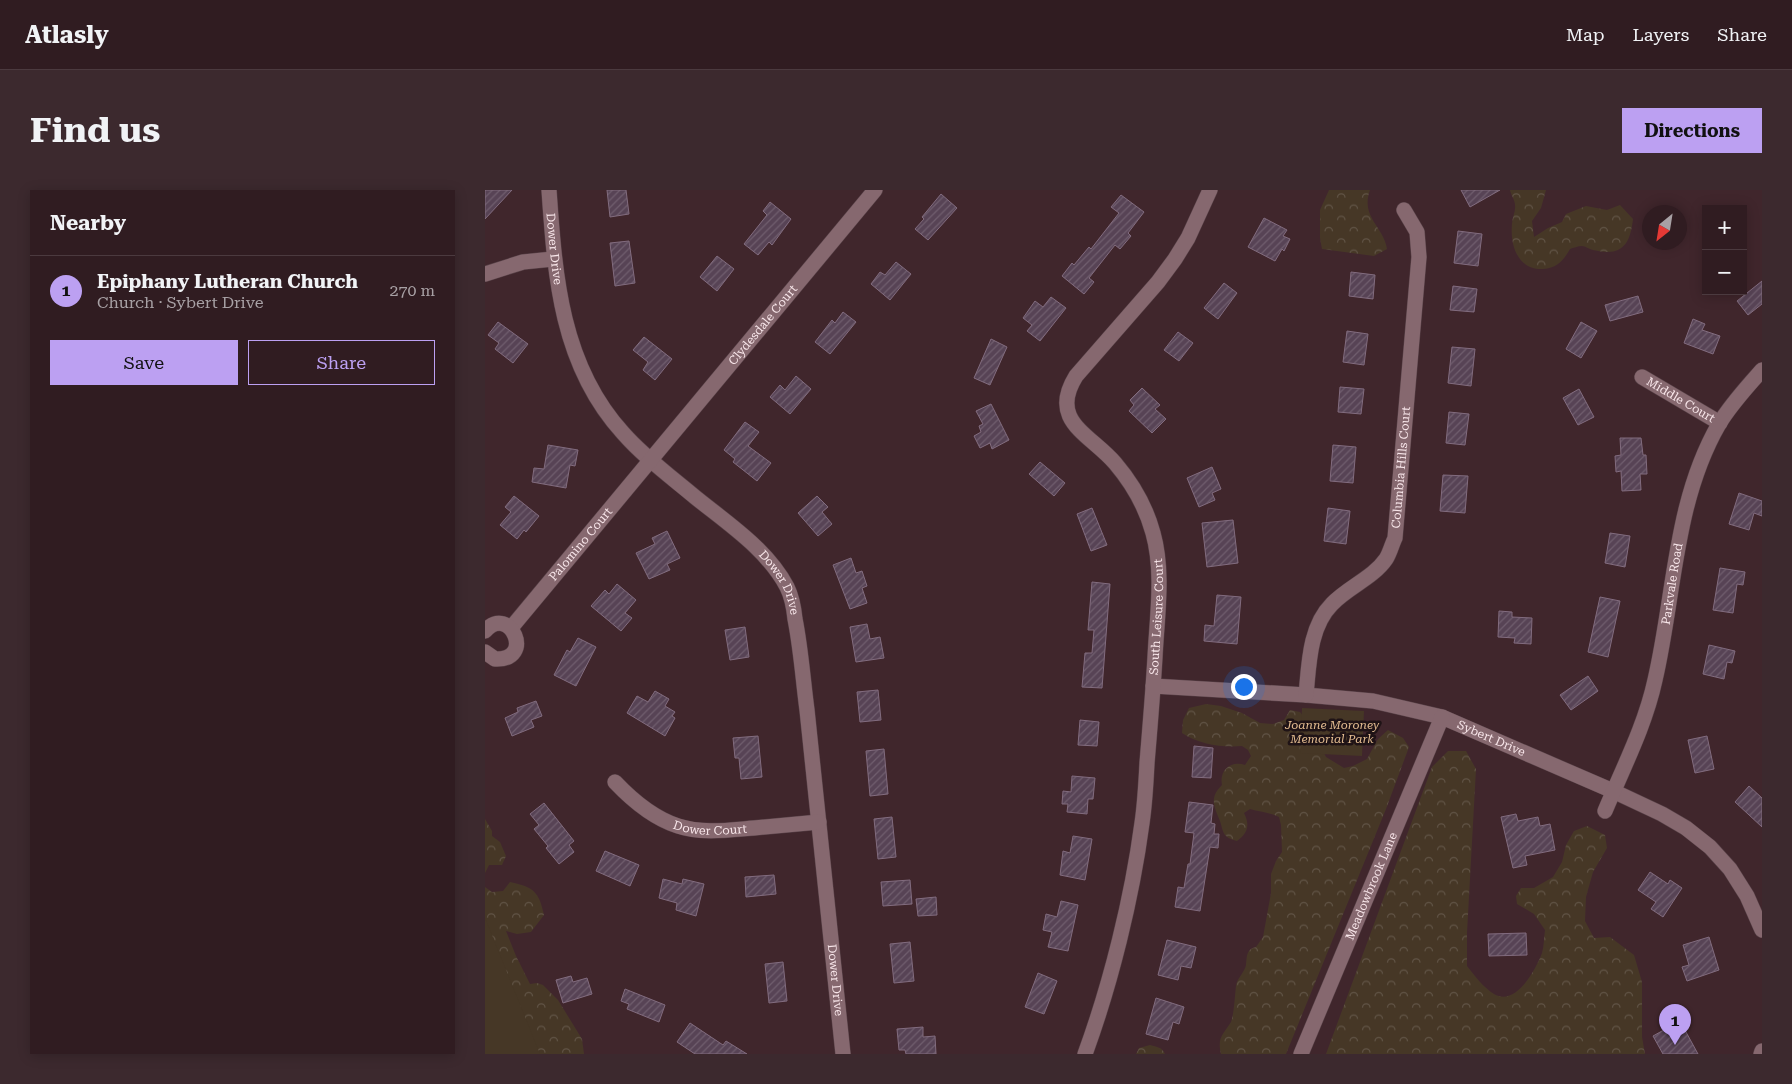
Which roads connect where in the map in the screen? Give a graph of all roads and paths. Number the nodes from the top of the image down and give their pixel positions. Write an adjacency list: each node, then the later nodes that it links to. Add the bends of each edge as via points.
1 (549, 190): 5 (street, Dower Drive)
2 (875, 190): 10 (street, Clydesdale Court)
3 (1210, 190): 14 (street, South Leisure Court, via 1175,259 1159,282 1076,376 1066,398 1066,408 1074,424 1115,462 1132,485 1153,532 1159,574)
4 (1404, 210): 15 (street, Columbia Hills Court, via 1417,232 1419,257 1395,538 1386,559 1331,604 1319,623 1311,648)
5 (553, 259): 6 (street, via 523,262); 10 (street, Dower Drive, via 565,320 579,365 605,410)
6 (485, 274)
7 (1762, 370): 9 (street, Parkvale Road)
8 (1642, 377): 9 (street, Middle Court)
9 (1720, 423): 18 (street, Parkvale Road, via 1702,458 1683,519 1664,639 1647,713)
10 (650, 460): 11 (street, Palomino Court); 20 (street, Dower Drive, via 752,545 769,561 788,589 798,632)
11 (511, 628): 12 (street, via 500,624); 13 (street, via 517,641 513,653 502,659)
12 (485, 631)
13 (485, 652)
14 (1153, 686): 15 (street, Sybert Drive); 23 (street, South Leisure Court, via 1143,822 1114,961)
15 (1305, 695): 16 (street, Sybert Drive, via 1373,701)
16 (1442, 717): 18 (street, Sybert Drive); 24 (street, Meadowbrook Lane)
17 (615, 782): 20 (street, Dower Court, via 643,808 679,827 724,831)
18 (1613, 791): 19 (street, Parkvale Road); 21 (street, Sybert Drive, via 1662,814 1710,847 1730,869 1747,896)
19 (1605, 811)
20 (819, 822): 22 (street, Dower Drive)
21 (1762, 930)
22 (843, 1054)
23 (1085, 1054)
24 (1301, 1054)

